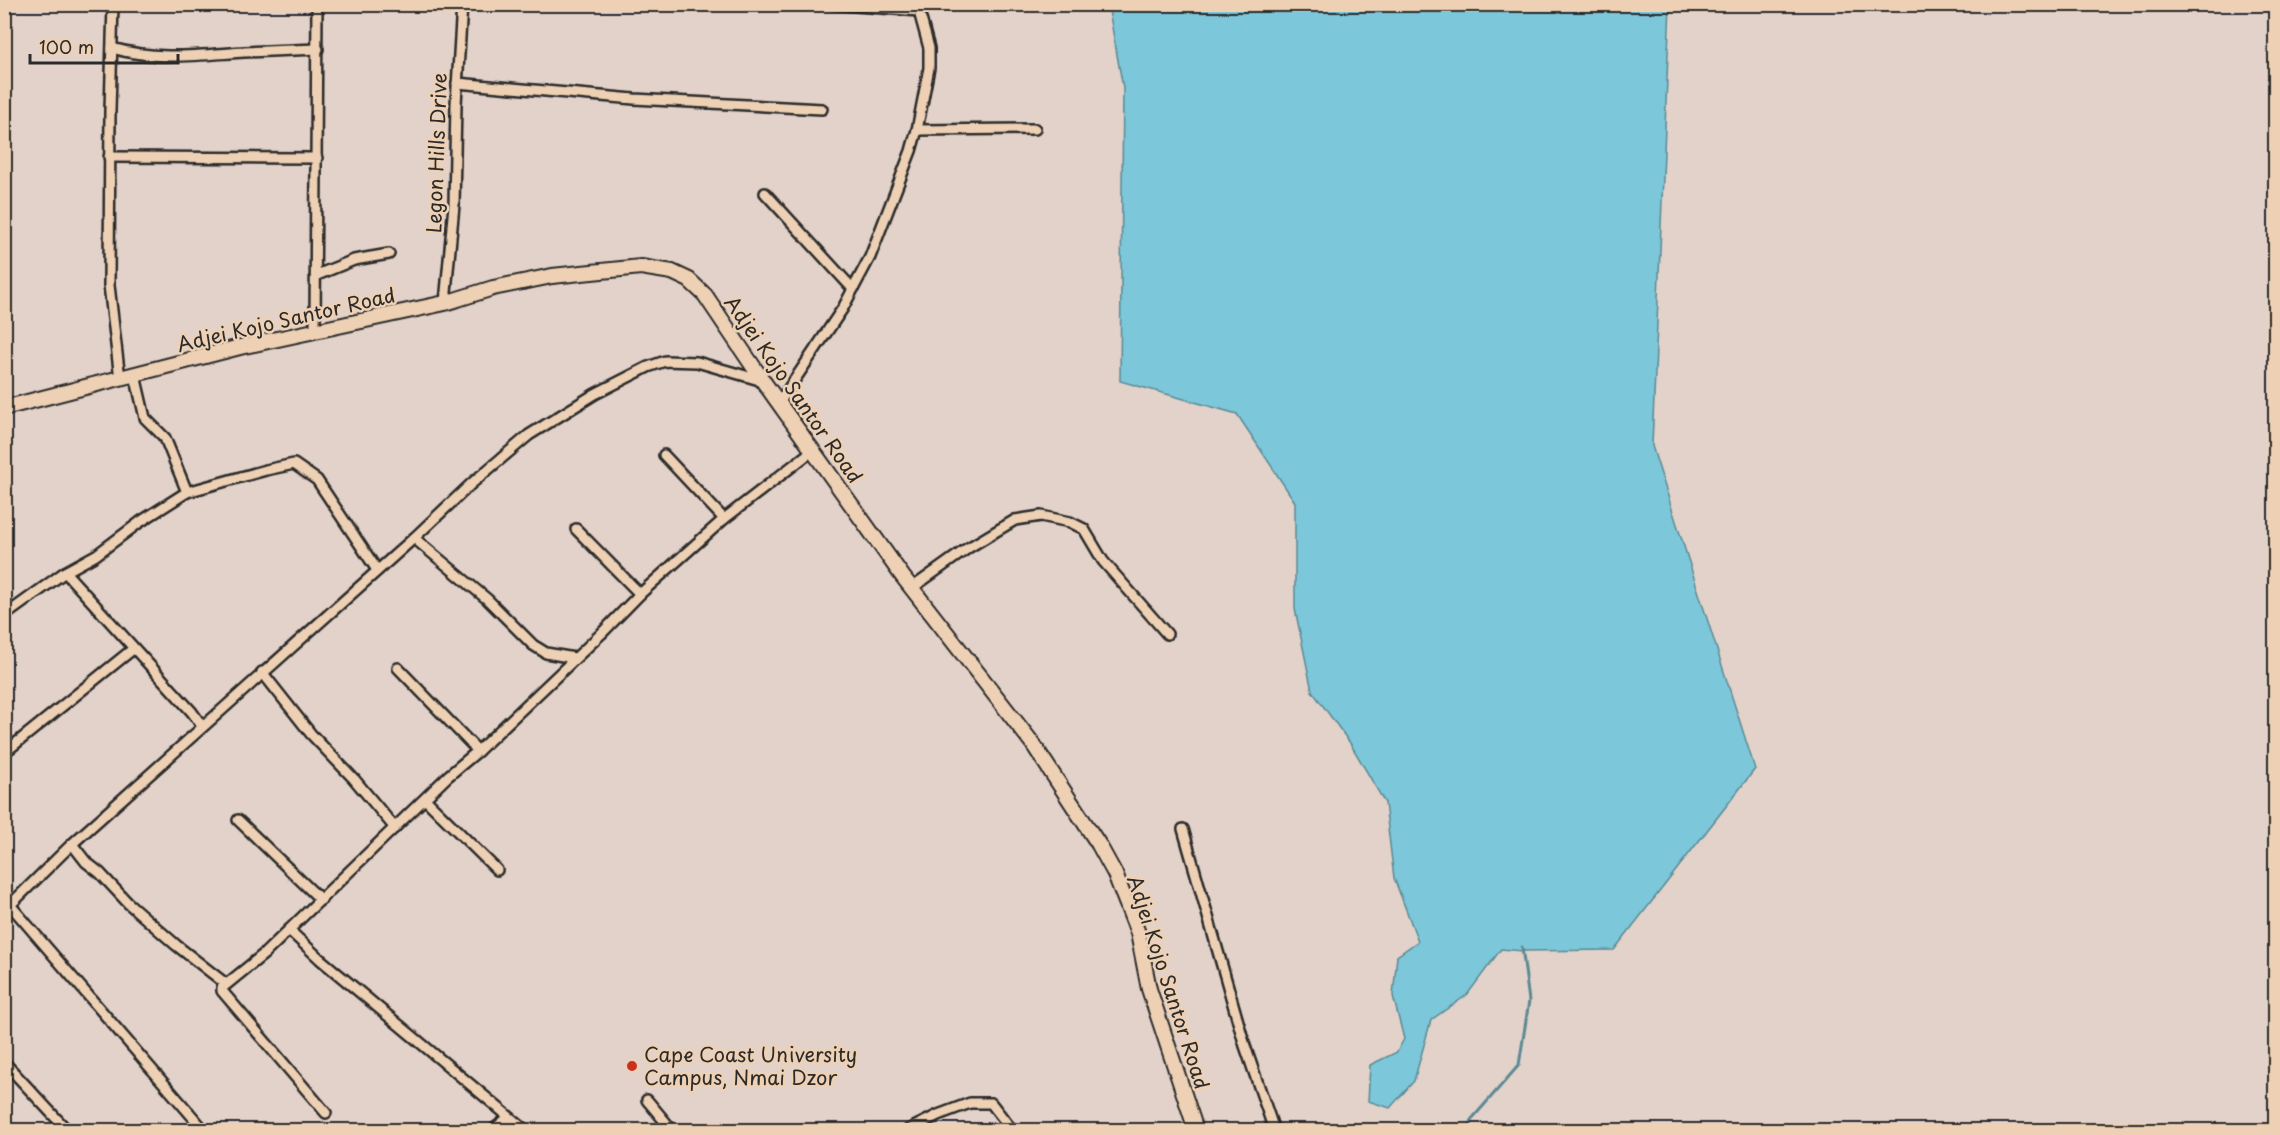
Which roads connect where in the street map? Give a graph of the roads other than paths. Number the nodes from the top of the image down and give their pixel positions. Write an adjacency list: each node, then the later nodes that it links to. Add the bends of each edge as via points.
1 (113, 4): 6 (street)
2 (317, 4): 7 (street)
3 (462, 4): 8 (street, Legon Hills Drive)
4 (831, 4): 5 (street)
5 (918, 8): 11 (street, via 929,48 929,68)
6 (112, 48): 7 (street, via 151,57); 12 (street)
7 (318, 49): 13 (street)
8 (457, 84): 9 (street); 18 (street, Legon Hills Drive, via 454,205)
9 (822, 109)
10 (1035, 129): 11 (street)
11 (917, 130): 17 (street, via 870,256)
12 (110, 157): 13 (street); 21 (street, via 110,285)
13 (317, 158): 16 (street)
14 (765, 193): 17 (street)
15 (389, 254): 16 (street, via 354,260)
16 (317, 275): 19 (street)
17 (852, 289): 23 (street)
18 (445, 303): 19 (street, Adjei Kojo Santor Road); 22 (street, Adjei Kojo Santor Road, via 552,276 641,267 665,271 689,280 705,295)
19 (315, 329): 20 (street, Adjei Kojo Santor Road)
20 (135, 375): 21 (street, Adjei Kojo Santor Road); 27 (street, via 145,418 165,438)
21 (120, 379): 24 (street, Adjei Kojo Santor Road)
22 (763, 381): 23 (street, Adjei Kojo Santor Road); 30 (street, via 697,362 665,361 648,367 529,435)
23 (779, 403): 25 (street, Adjei Kojo Santor Road)
24 (4, 408)
25 (812, 451): 28 (street); 33 (street, Adjei Kojo Santor Road)
26 (664, 455): 28 (street)
27 (187, 492): 31 (street, via 294,464 317,480); 32 (street)
28 (724, 519): 34 (street)
29 (576, 529): 34 (street)
30 (414, 538): 31 (street); 38 (street, via 533,645 546,653)
31 (377, 570): 40 (street)
32 (65, 572): 35 (street); 37 (street)
33 (912, 588): 36 (street, via 1015,520 1041,516 1084,529 1103,561); 65 (street, Adjei Kojo Santor Road, via 1033,744 1115,874 1138,933 1149,988)
34 (640, 594): 38 (street)
35 (4, 616)
36 (1167, 634)
37 (134, 649): 41 (street); 43 (street)
38 (574, 658): 42 (street)
39 (398, 668): 42 (street)
40 (262, 672): 41 (street); 46 (street)
41 (202, 726): 48 (street)
42 (478, 751): 44 (street)
43 (4, 753)
44 (425, 799): 46 (street); 49 (street)
45 (238, 820): 50 (street)
46 (395, 828): 50 (street)
47 (1183, 829): 66 (street, via 1243,1039)
48 (72, 844): 51 (street); 53 (street, via 128,903)
49 (496, 870)
50 (321, 900): 52 (street)
51 (8, 908): 59 (street)
52 (289, 930): 53 (street); 57 (street)
53 (226, 984): 56 (street, via 222,991)
54 (4, 1062): 58 (street)
55 (647, 1100): 62 (street)
56 (326, 1113)
57 (509, 1117): 60 (street); 61 (street)
58 (67, 1131)
59 (204, 1131)
60 (493, 1131)
61 (525, 1131)
62 (672, 1131)
63 (908, 1131): 64 (street, via 970,1103 990,1103)
64 (1012, 1131)
65 (1196, 1131)
66 (1274, 1131)

